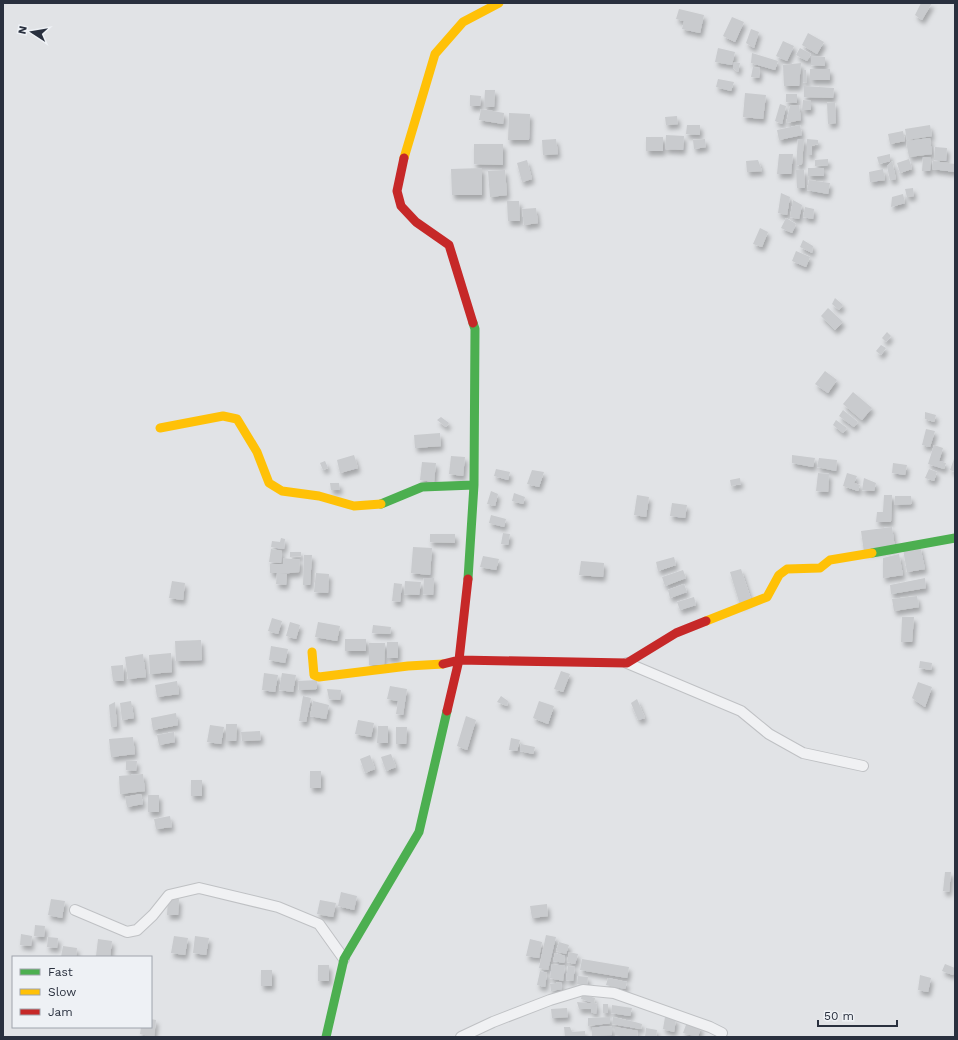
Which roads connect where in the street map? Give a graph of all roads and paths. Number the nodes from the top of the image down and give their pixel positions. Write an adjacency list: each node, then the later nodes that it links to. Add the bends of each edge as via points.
1 (499, 3): 3 (street, via 463,22 435,54 397,191 401,206 416,222 449,245 475,329)
2 (160, 428): 3 (street, via 223,416 237,419 257,452 269,483 282,491 319,496 354,506 380,504 422,487)
3 (474, 485): 6 (street)
4 (955, 538): 7 (street, via 830,560 820,568 787,569 772,585 767,597 676,633)
5 (312, 652): 6 (street, via 314,675 320,677 408,666 449,664)
6 (459, 660): 7 (street); 10 (street, via 419,832)
7 (627, 663): 8 (street, via 741,711 769,734 803,753)
8 (863, 766)
9 (75, 910): 10 (street, via 127,932 137,930 169,895 199,888 278,907 319,924)
10 (344, 959): 12 (street)
11 (722, 1033): 13 (street, via 614,994 583,990 550,1000)
12 (326, 1037)
13 (461, 1037)

